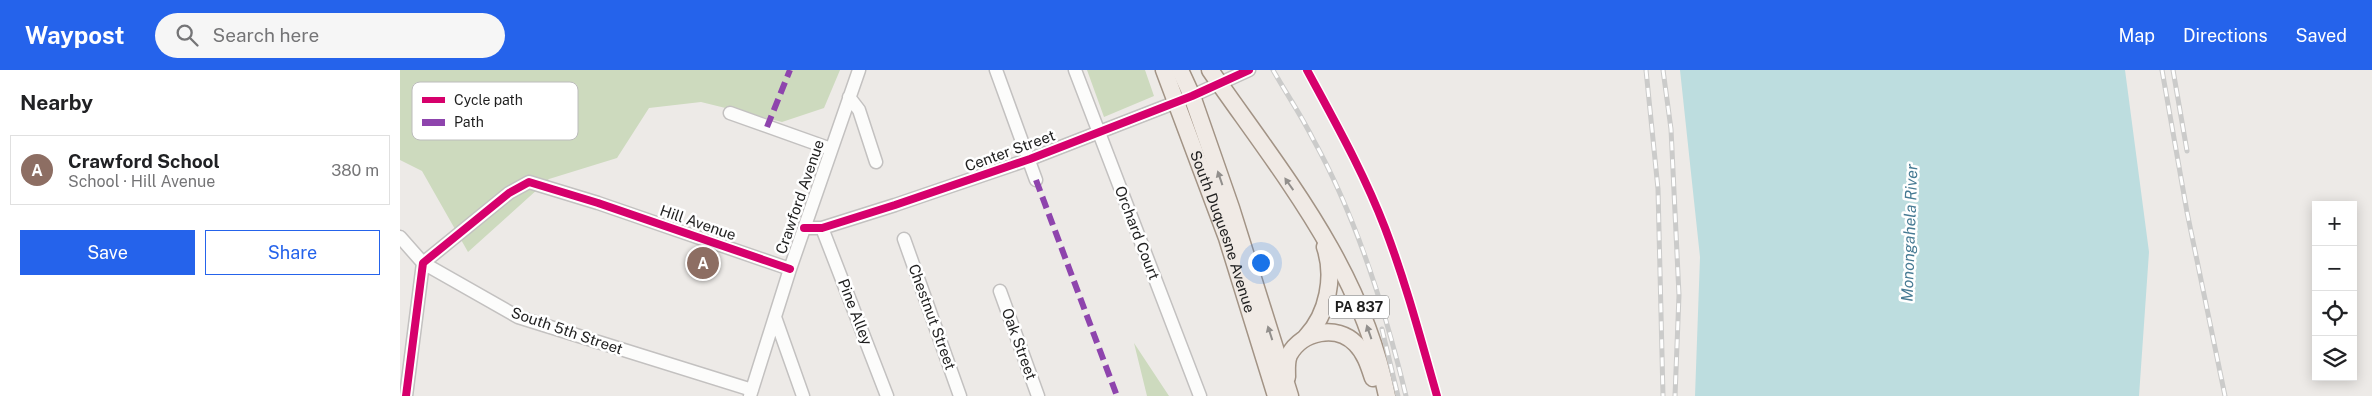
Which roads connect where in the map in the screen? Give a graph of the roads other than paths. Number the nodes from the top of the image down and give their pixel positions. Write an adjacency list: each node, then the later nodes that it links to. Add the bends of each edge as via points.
1 (859, 70): 10 (street, Crawford Avenue)
2 (996, 70): 15 (street)
3 (1075, 70): 13 (street, Orchard Court)
4 (1164, 70): 11 (main road, South Duquesne Avenue)
5 (1180, 70): 9 (main road, South Duquesne Avenue)
6 (1210, 70): 8 (main road, PA 837)
7 (1249, 70): 8 (street, Center Street)
8 (1220, 85): 9 (street, Center Street); 18 (main road, PA 837, one-way to 8)
9 (1192, 96): 11 (street, Center Street); 29 (main road, South Duquesne Avenue, one-way to 9, via 1231,208)
10 (850, 97): 14 (street, Crawford Avenue); 16 (street, via 859,110)
11 (1176, 101): 13 (street, Center Street); 29 (main road, South Duquesne Avenue)
12 (730, 113): 14 (street)
13 (1098, 133): 15 (street, Center Street); 35 (street, Orchard Court)
14 (831, 149): 19 (street, Crawford Avenue)
15 (1030, 159): 17 (street); 20 (street, Center Street)
16 (876, 162)
17 (1036, 180)
18 (1317, 224): 27 (main road, via 1329,258 1329,279 1324,308); 37 (main road, PA 837, one-way to 18, via 1364,318 1345,273)
19 (804, 228): 20 (street, Center Street); 24 (street, Crawford Avenue)
20 (822, 228): 32 (street, Pine Alley)
21 (400, 237): 23 (street, South 5th Street)
22 (904, 239): 33 (street, Chestnut Street)
23 (422, 263): 24 (street, Hill Avenue, via 509,193 529,182); 28 (street, South 5th Street, via 518,317); 30 (street)
24 (790, 269): 26 (street, Crawford Avenue)
25 (1000, 291): 34 (street, Oak Street)
26 (775, 317): 28 (street, Crawford Avenue); 31 (street)
27 (1306, 337): 29 (main road, via 1290,354); 36 (main road, via 1323,332 1341,333 1356,344 1366,358)
28 (751, 393)
29 (1285, 394)
30 (406, 396)
31 (803, 396)
32 (887, 396)
33 (960, 396)
34 (1038, 396)
35 (1200, 396)
36 (1377, 396)
37 (1387, 396)

